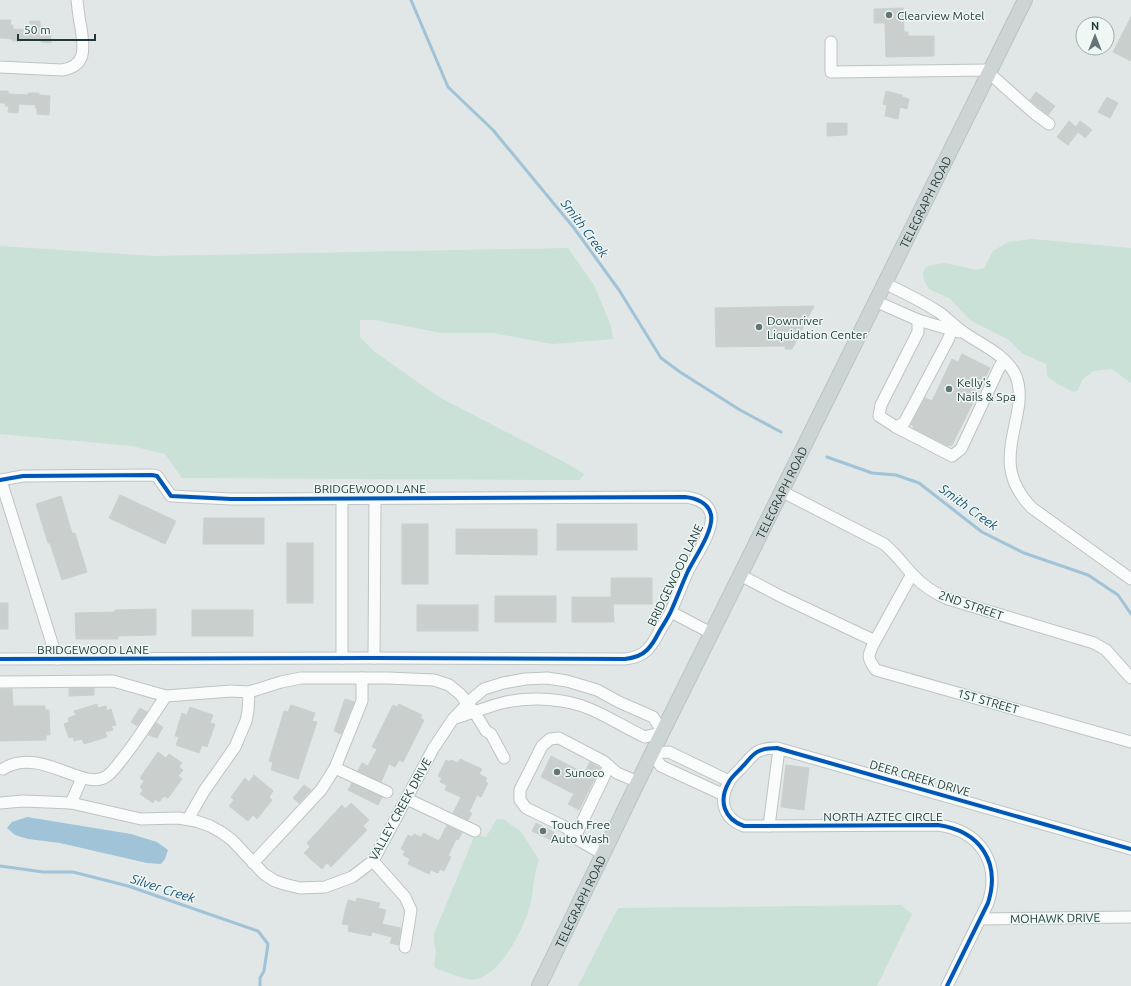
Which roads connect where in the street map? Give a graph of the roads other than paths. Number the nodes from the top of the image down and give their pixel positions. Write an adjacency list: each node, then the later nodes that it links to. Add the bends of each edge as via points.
1 (77, 0): 4 (street, via 84,47 77,64 62,70)
2 (1022, 1): 5 (main road, TELEGRAPH ROAD)
3 (831, 42): 5 (street, via 831,72)
4 (0, 67)
5 (990, 71): 6 (street); 7 (main road, TELEGRAPH ROAD)
6 (1049, 124)
7 (884, 283): 8 (main road, TELEGRAPH ROAD); 11 (street, via 940,313)
8 (876, 301): 9 (street); 15 (main road, TELEGRAPH ROAD)
9 (918, 320): 10 (street); 13 (street, via 918,332 881,405 878,416)
10 (952, 330): 11 (street); 13 (street, via 904,423)
11 (966, 334): 12 (street, via 996,352)
12 (1004, 360): 13 (street, via 962,449 952,456); 20 (street, via 1015,374 1020,391 1010,459 1012,476 1019,493 1032,508)
13 (896, 427)
14 (0, 481): 16 (street, BRIDGEWOOD LANE, via 23,476 152,475 157,476 171,496 231,499); 27 (street)
15 (781, 491): 18 (street, 2ND STREET, via 884,544); 19 (main road, TELEGRAPH ROAD)
16 (342, 498): 17 (street, BRIDGEWOOD LANE); 24 (street)
17 (375, 498): 21 (street, BRIDGEWOOD LANE, via 685,497 699,500 708,508 711,522); 25 (street)
18 (912, 574): 23 (street, 1ST STREET); 29 (street, 2ND STREET, via 930,590 948,599 1094,644 1106,650)
19 (740, 575): 22 (main road, TELEGRAPH ROAD); 23 (street)
20 (1131, 579)
21 (671, 612): 22 (street, BRIDGEWOOD LANE); 25 (street, BRIDGEWOOD LANE, via 652,644 639,656 625,659)
22 (711, 633): 38 (main road, TELEGRAPH ROAD)
23 (875, 641): 39 (street, 1ST STREET, via 869,653 870,662 876,670)
24 (342, 658): 25 (street, BRIDGEWOOD LANE); 27 (street, BRIDGEWOOD LANE)
25 (374, 658)
26 (0, 659): 27 (street, BRIDGEWOOD LANE)
27 (57, 659)
28 (362, 678): 32 (street, via 297,678); 34 (street, via 434,680 449,686); 44 (street, via 362,701)
29 (1131, 678)
30 (0, 682): 33 (street, via 113,681)
31 (597, 690): 34 (street, VALLEY CREEK DRIVE, via 547,678 525,679 484,689); 35 (street); 38 (street, VALLEY CREEK DRIVE, via 653,716)
32 (249, 692): 33 (street); 54 (street, via 246,721 235,747)
33 (166, 696): 46 (street, via 128,752 106,777 96,780)
34 (468, 703): 36 (street); 37 (street, VALLEY CREEK DRIVE)
35 (590, 708): 36 (street, via 560,701 538,700 504,702); 38 (street, via 645,737)
36 (475, 713): 37 (street); 42 (street, via 486,731 491,734)
37 (453, 719): 51 (street, VALLEY CREEK DRIVE)
38 (663, 732): 41 (main road, TELEGRAPH ROAD)
39 (1131, 742)
40 (779, 749): 47 (street, DEER CREEK DRIVE, via 770,748 754,754); 55 (street); 58 (street, DEER CREEK DRIVE)
41 (652, 753): 47 (street, via 669,752); 48 (main road, TELEGRAPH ROAD); 50 (street, via 661,766)
42 (504, 758)
43 (609, 766): 48 (street, via 617,773); 57 (street); 57 (street, via 559,738 550,739 542,746 520,790 520,800 526,808 567,828)
44 (335, 768): 49 (street); 61 (street, via 321,790)
45 (3, 769): 46 (street, via 9,765 40,763)
46 (82, 778): 53 (street)
47 (730, 781): 50 (street, DEER CREEK DRIVE)
48 (638, 782): 59 (main road, TELEGRAPH ROAD)
49 (387, 792)
50 (724, 795): 55 (street, NORTH AZTEC CIRCLE, via 726,811 733,821 744,826)
51 (407, 799): 56 (street); 60 (street, VALLEY CREEK DRIVE)
52 (0, 803): 53 (street, VALLEY CREEK DRIVE)
53 (71, 803): 54 (street, VALLEY CREEK DRIVE, via 142,819)
54 (188, 819): 61 (street, VALLEY CREEK DRIVE, via 204,823 221,832)
55 (769, 826): 63 (street, NORTH AZTEC CIRCLE, via 938,824 960,830 981,848 991,870 991,892)
56 (475, 831)
57 (575, 837): 59 (street)
58 (1131, 849)
59 (603, 854): 65 (main road, TELEGRAPH ROAD)
60 (374, 861): 61 (street, VALLEY CREEK DRIVE, via 342,881 325,887 311,888 275,881); 64 (street, via 405,897 411,910)
61 (253, 863)
62 (1131, 917): 63 (street, MOHAWK DRIVE)
63 (980, 919): 66 (street, NORTH AZTEC CIRCLE)
64 (405, 946)
65 (539, 986)
66 (947, 986)

